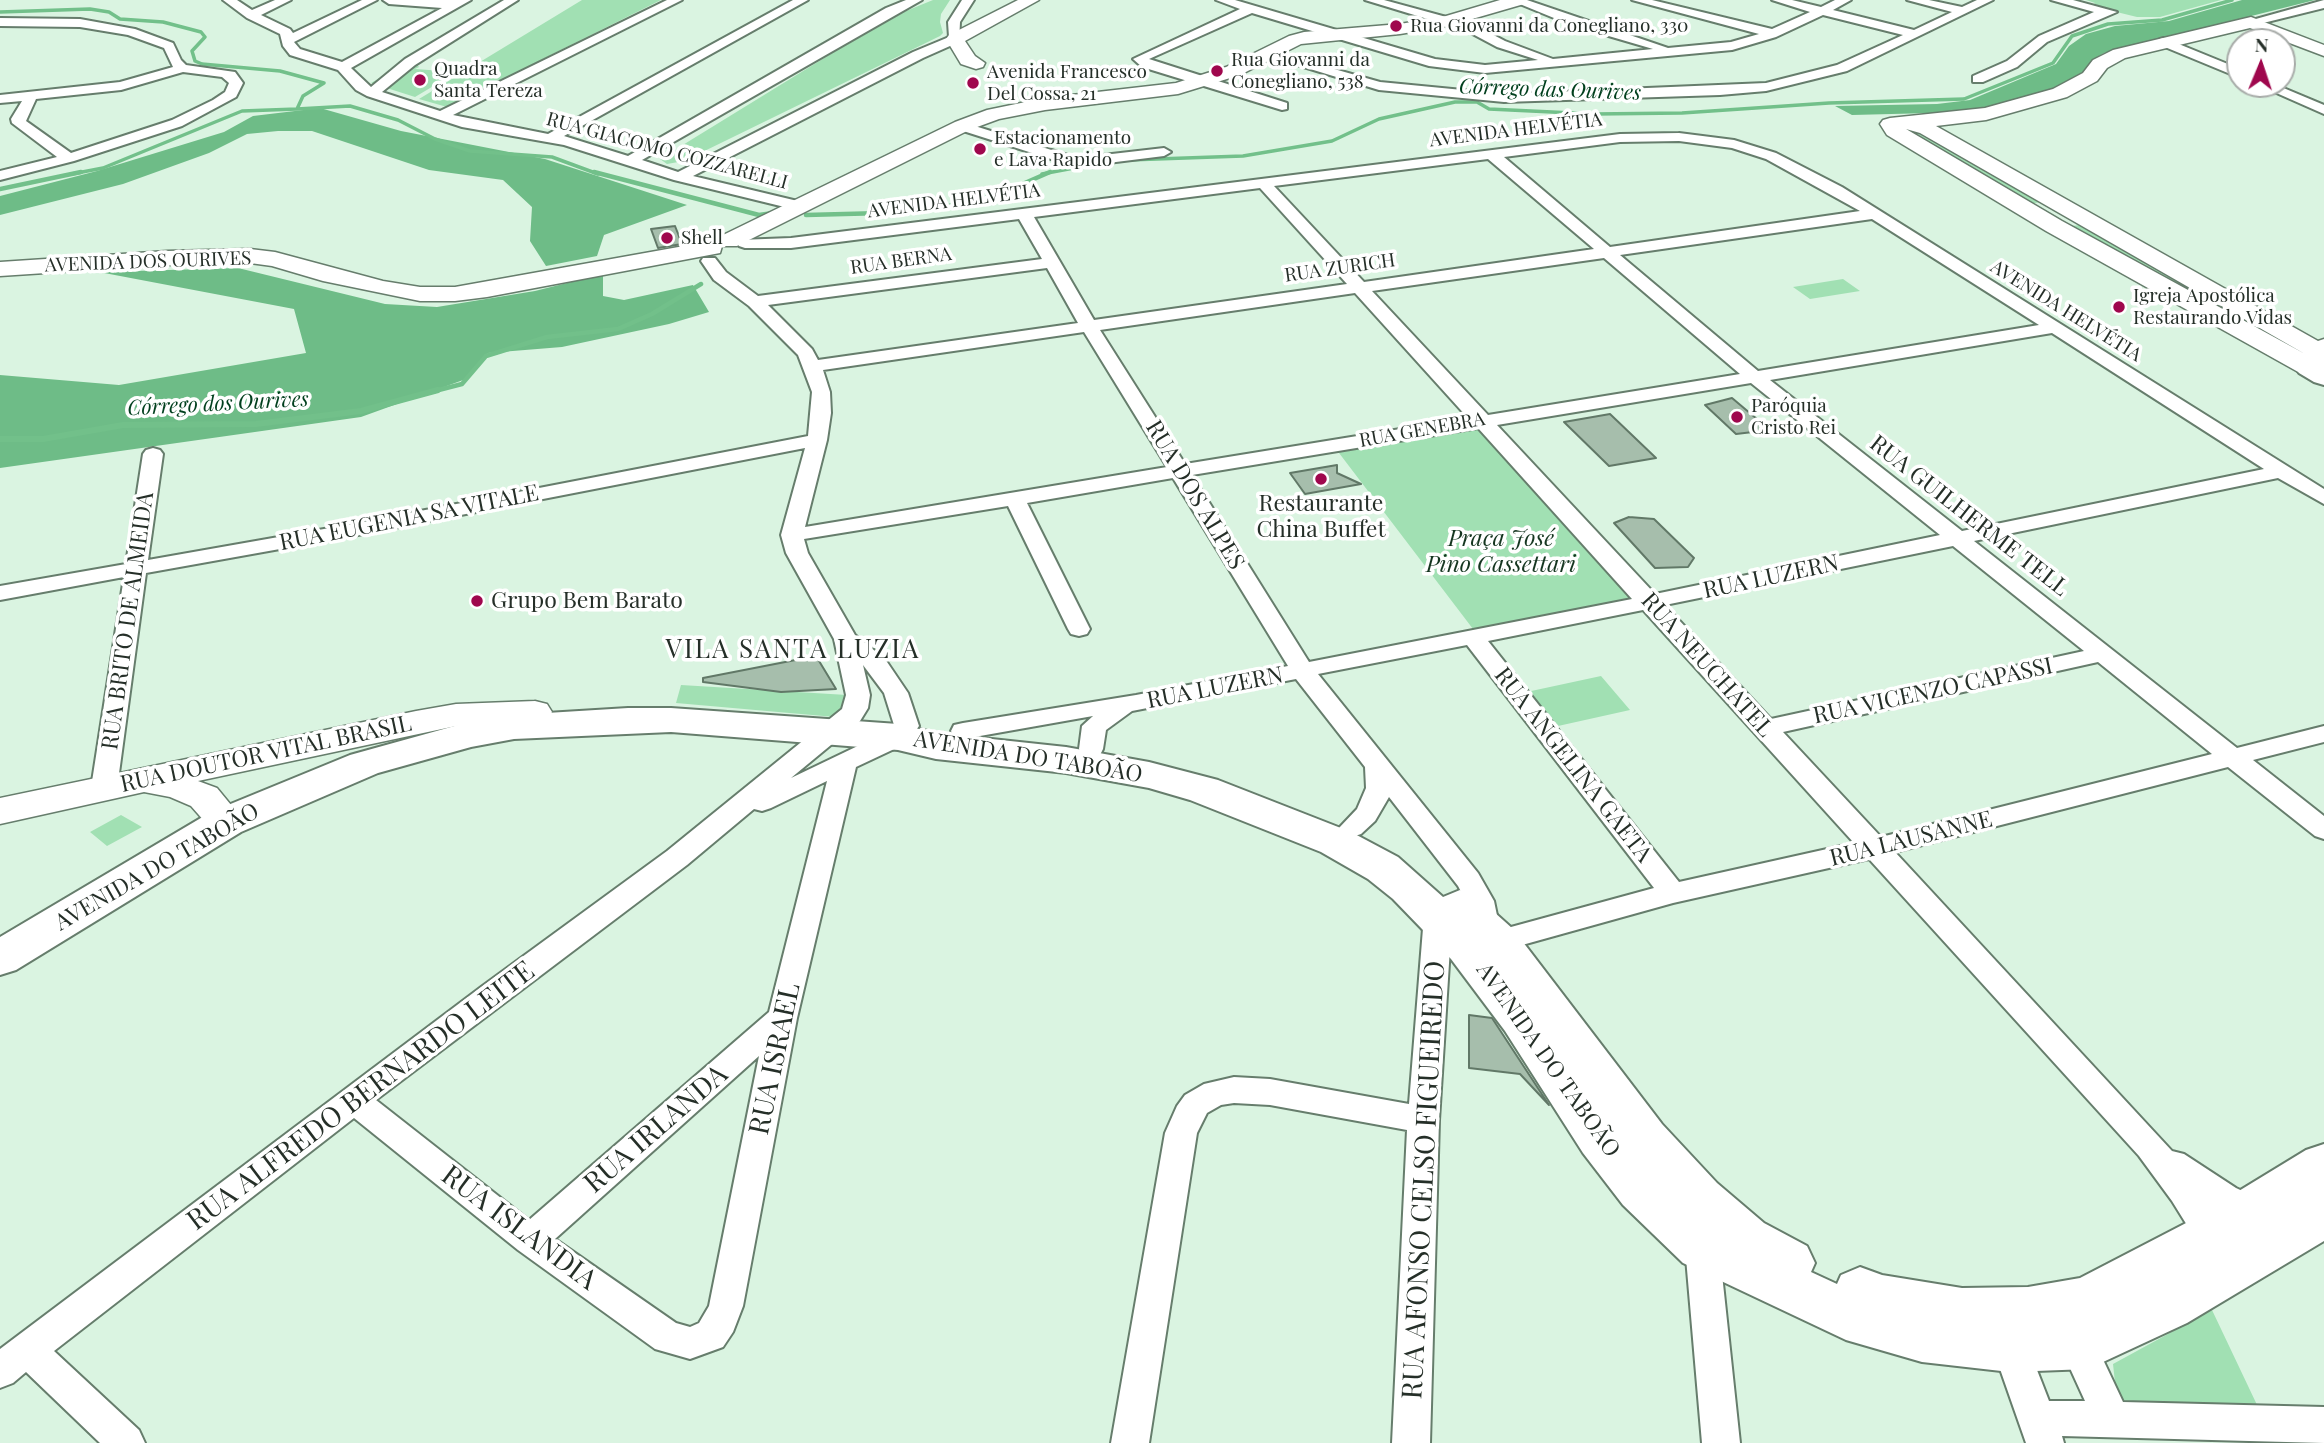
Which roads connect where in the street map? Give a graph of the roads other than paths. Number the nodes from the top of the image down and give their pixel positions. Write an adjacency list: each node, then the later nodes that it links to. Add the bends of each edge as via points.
1 (229, 0): 27 (street)
2 (285, 0): 27 (street)
3 (371, 0): 34 (street)
4 (389, 0): 20 (street)
5 (512, 0): 47 (street)
6 (676, 0): 55 (street)
7 (802, 0): 58 (street)
8 (916, 0): 62 (street)
9 (968, 0): 36 (street, via 953,27)
10 (1031, 0): 36 (street)
11 (1222, 0): 22 (street)
12 (1371, 0): 28 (street)
13 (1517, 0): 28 (street); 38 (street, via 1591,28)
14 (1638, 0): 32 (street)
15 (1778, 0): 23 (street)
16 (1845, 0): 23 (street)
17 (1913, 0): 24 (street)
18 (1987, 0): 24 (street)
19 (2057, 0): 25 (street)
20 (461, 2): 41 (street)
21 (2324, 4): 30 (street)
22 (1250, 9): 31 (street); 46 (street, via 1139,59)
23 (1822, 11): 32 (street); 33 (street)
24 (1963, 11): 33 (street)
25 (2106, 11): 26 (street); 45 (street, via 2036,43 2012,64)
26 (2120, 14)
27 (251, 15): 34 (street, via 282,30)
28 (1451, 20): 31 (street); 40 (street, via 1501,44)
29 (0, 22): 42 (street, via 80,23 131,32 169,46)
30 (2251, 22): 35 (street); 37 (street)
31 (1332, 33): 39 (street, via 1295,40); 40 (street, via 1458,67)
32 (1772, 34): 38 (street, via 1732,46)
33 (1916, 34): 48 (street, via 1842,68 1786,83)
34 (289, 40): 41 (street, via 295,52)
35 (2164, 42): 44 (street); 56 (street, via 2108,59 2090,77 2060,93 1986,114)
36 (966, 46): 50 (street); 64 (street, via 918,55)
37 (2324, 51)
38 (1677, 52): 43 (street)
39 (1268, 54): 46 (street); 48 (street, via 1390,88 1519,98)
40 (1561, 63): 43 (street)
41 (343, 67): 47 (street)
42 (182, 68): 49 (street, via 136,83); 61 (street, via 230,75 236,88 218,103 177,123)
43 (1617, 68): 48 (street)
44 (2226, 69)
45 (1978, 79)
46 (1202, 81): 50 (street, via 1166,90 1045,104); 53 (street)
47 (367, 90): 55 (street, RUA GIACOMO COZZARELLI)
48 (1641, 94)
49 (32, 95): 52 (street); 61 (street, via 19,124)
50 (988, 97): 57 (street)
51 (2296, 98): 54 (street)
52 (0, 99)
53 (1282, 106)
54 (2324, 110)
55 (442, 115): 58 (street, RUA GIACOMO COZZARELLI, via 488,129)
56 (1912, 123): 69 (street); 69 (street, via 1890,124 1894,131 2024,207)
57 (962, 126): 59 (street, via 1076,163); 66 (street)
58 (551, 138): 62 (street, RUA GIACOMO COZZARELLI)
59 (1164, 152)
60 (1491, 154): 65 (street, AVENIDA HELVÉTIA); 68 (street, AVENIDA HELVÉTIA, via 1649,136 1734,144 1793,166); 70 (street, RUA GUILHERME TELL)
61 (69, 158): 63 (street)
62 (630, 161): 64 (street, RUA GIACOMO COZZARELLI)
63 (0, 176)
64 (679, 177): 66 (street, RUA GIACOMO COZZARELLI)
65 (1264, 184): 67 (street, AVENIDA HELVÉTIA); 74 (street, RUA NEUCHATEL)
66 (801, 206): 71 (street)
67 (1024, 214): 71 (street, AVENIDA HELVÉTIA); 72 (street, RUA DOS ALPES)
68 (1874, 214): 70 (street, RUA ZURICH); 77 (street, AVENIDA HELVÉTIA)
69 (2055, 214): 78 (street); 78 (street, via 2088,220)
70 (1608, 251): 74 (street, RUA ZURICH); 80 (street, RUA GUILHERME TELL)
71 (726, 253): 73 (street, AVENIDA DOS OURIVES, via 666,255 488,290 419,294 250,256); 75 (street)
72 (1053, 262): 75 (street, RUA BERNA); 76 (street, RUA DOS ALPES)
73 (0, 269)
74 (1359, 286): 76 (street, RUA ZURICH); 81 (street, RUA NEUCHATEL)
75 (755, 302): 79 (street, via 806,353)
76 (1089, 326): 79 (street, RUA ZURICH); 84 (street, RUA DOS ALPES)
77 (2053, 328): 80 (street, RUA GENEBRA); 85 (street, AVENIDA HELVÉTIA)
78 (2320, 359)
79 (812, 366): 82 (street, via 821,392)
80 (1752, 375): 81 (street, RUA GENEBRA); 89 (street, RUA GUILHERME TELL)
81 (1483, 420): 84 (street, RUA GENEBRA); 92 (street, RUA NEUCHATEL)
82 (817, 440): 88 (street); 90 (street, RUA EUGENIA SA VITALE)
83 (153, 454): 90 (street, RUA BRITO DE ALMEIDA)
84 (1179, 470): 86 (street, RUA GENEBRA); 97 (street, RUA DOS ALPES)
85 (2282, 471): 87 (street, AVENIDA HELVÉTIA); 89 (street, RUA LUZERN)
86 (1014, 498): 88 (street, RUA GENEBRA); 93 (street)
87 (2324, 498)
88 (792, 535): 95 (street, via 796,553)
89 (1956, 537): 92 (street, RUA LUZERN); 96 (street, RUA GUILHERME TELL)
90 (134, 569): 91 (street, RUA EUGENIA SA VITALE); 109 (street, RUA BRITO DE ALMEIDA)
91 (0, 593)
92 (1649, 602): 94 (street, RUA LUZERN); 100 (street, RUA NEUCHATEL)
93 (1079, 629)
94 (1473, 636): 97 (street, RUA LUZERN); 115 (street, RUA ANGELINA GAETA)
95 (846, 639): 101 (street, via 877,664 897,693); 104 (street, RUA ISRAEL, via 858,695)
96 (2103, 654): 100 (street, RUA VICENZO CAPASSI); 107 (street, RUA GUILHERME TELL)
97 (1302, 670): 98 (street, RUA LUZERN); 108 (street, RUA DOS ALPES)
98 (1136, 703): 102 (street, RUA LUZERN); 105 (street, RUA LUZERN, via 1094,726)
99 (535, 712): 104 (main road, AVENIDA DO TABOÃO, via 632,706); 106 (street, RUA DOUTOR VITAL BRASIL, via 456,715); 110 (main road, AVENIDA DO TABOÃO, via 467,723 366,749)
100 (1764, 728): 114 (street, RUA NEUCHATEL)
101 (902, 732): 102 (main road, AVENIDA DO TABOÃO); 104 (main road, AVENIDA DO TABOÃO); 116 (main road, AVENIDA DO TABOÃO, via 946,747 1110,766 1204,790 1336,842 1383,868)
102 (963, 732): 105 (main road, AVENIDA DO TABOÃO)
103 (2324, 734): 107 (street, RUA LAUSANNE)
104 (840, 738): 110 (main road, AVENIDA DO TABOÃO, via 671,720 514,727 364,764); 120 (street, RUA ISRAEL); 121 (street, RUA ALFREDO BERNARDO LEITE)
105 (1090, 749): 112 (main road, AVENIDA DO TABOÃO, via 1215,774 1332,816)
106 (238, 758): 109 (street, RUA DOUTOR VITAL BRASIL); 110 (street)
107 (2235, 759): 113 (street, RUA GUILHERME TELL); 114 (street, RUA LAUSANNE)
108 (1377, 768): 112 (street, via 1379,788 1374,802); 117 (street, RUA DOS ALPES, via 1468,880)
109 (122, 784): 110 (street, via 177,786); 111 (street, RUA DOUTOR VITAL BRASIL)
110 (215, 810): 118 (main road, AVENIDA DO TABOÃO); 119 (main road, AVENIDA DO TABOÃO)
111 (0, 811)
112 (1352, 828): 117 (main road, AVENIDA DO TABOÃO, via 1419,870)
113 (2324, 830)
114 (1876, 848): 115 (street, RUA LAUSANNE); 123 (street, RUA NEUCHATEL)
115 (1673, 893): 117 (street, RUA LAUSANNE)
116 (1438, 916): 122 (street, RUA AFONSO CELSO FIGUEIREDO); 129 (main road, AVENIDA DO TABOÃO, via 1522,1018 1601,1138 1641,1189)
117 (1492, 936): 127 (main road, AVENIDA DO TABOÃO, via 1644,1139 1699,1199 1745,1239 1807,1274 1882,1300 1962,1313 2028,1312 2088,1302)
118 (0, 937)
119 (0, 958)
120 (782, 1017): 128 (street, RUA IRLANDA); 130 (street, RUA ISRAEL, via 726,1306 711,1335)
121 (355, 1101): 128 (street, RUA ISLANDIA); 133 (street, RUA ALFREDO BERNARDO LEITE)
122 (1423, 1120): 138 (street, via 1270,1092 1215,1093 1196,1104 1181,1133); 139 (street, RUA AFONSO CELSO FIGUEIREDO)
123 (2150, 1147): 125 (street, RUA NEUCHATEL, via 2197,1181); 127 (street, RUA NEUCHATEL, via 2184,1191)
124 (2324, 1166): 125 (main road, AVENIDA DO TABOÃO)
125 (2252, 1211): 127 (main road, AVENIDA DO TABOÃO)
126 (2324, 1214): 131 (main road, AVENIDA DO TABOÃO, via 2168,1305 2088,1343)
127 (2207, 1238)
128 (530, 1240): 130 (street, RUA ISLANDIA, via 667,1337)
129 (1702, 1246): 132 (main road, AVENIDA DO TABOÃO, via 1846,1315 1922,1336); 140 (street)
130 (690, 1343)
131 (2077, 1343): 132 (main road, AVENIDA DO TABOÃO); 134 (street)
132 (2010, 1346): 136 (street)
133 (14, 1361): 137 (street)
134 (2112, 1419): 135 (street); 136 (street)
135 (2324, 1425)
136 (2041, 1430)
137 (126, 1443)
138 (1130, 1443)
139 (1411, 1443)
140 (1721, 1443)

